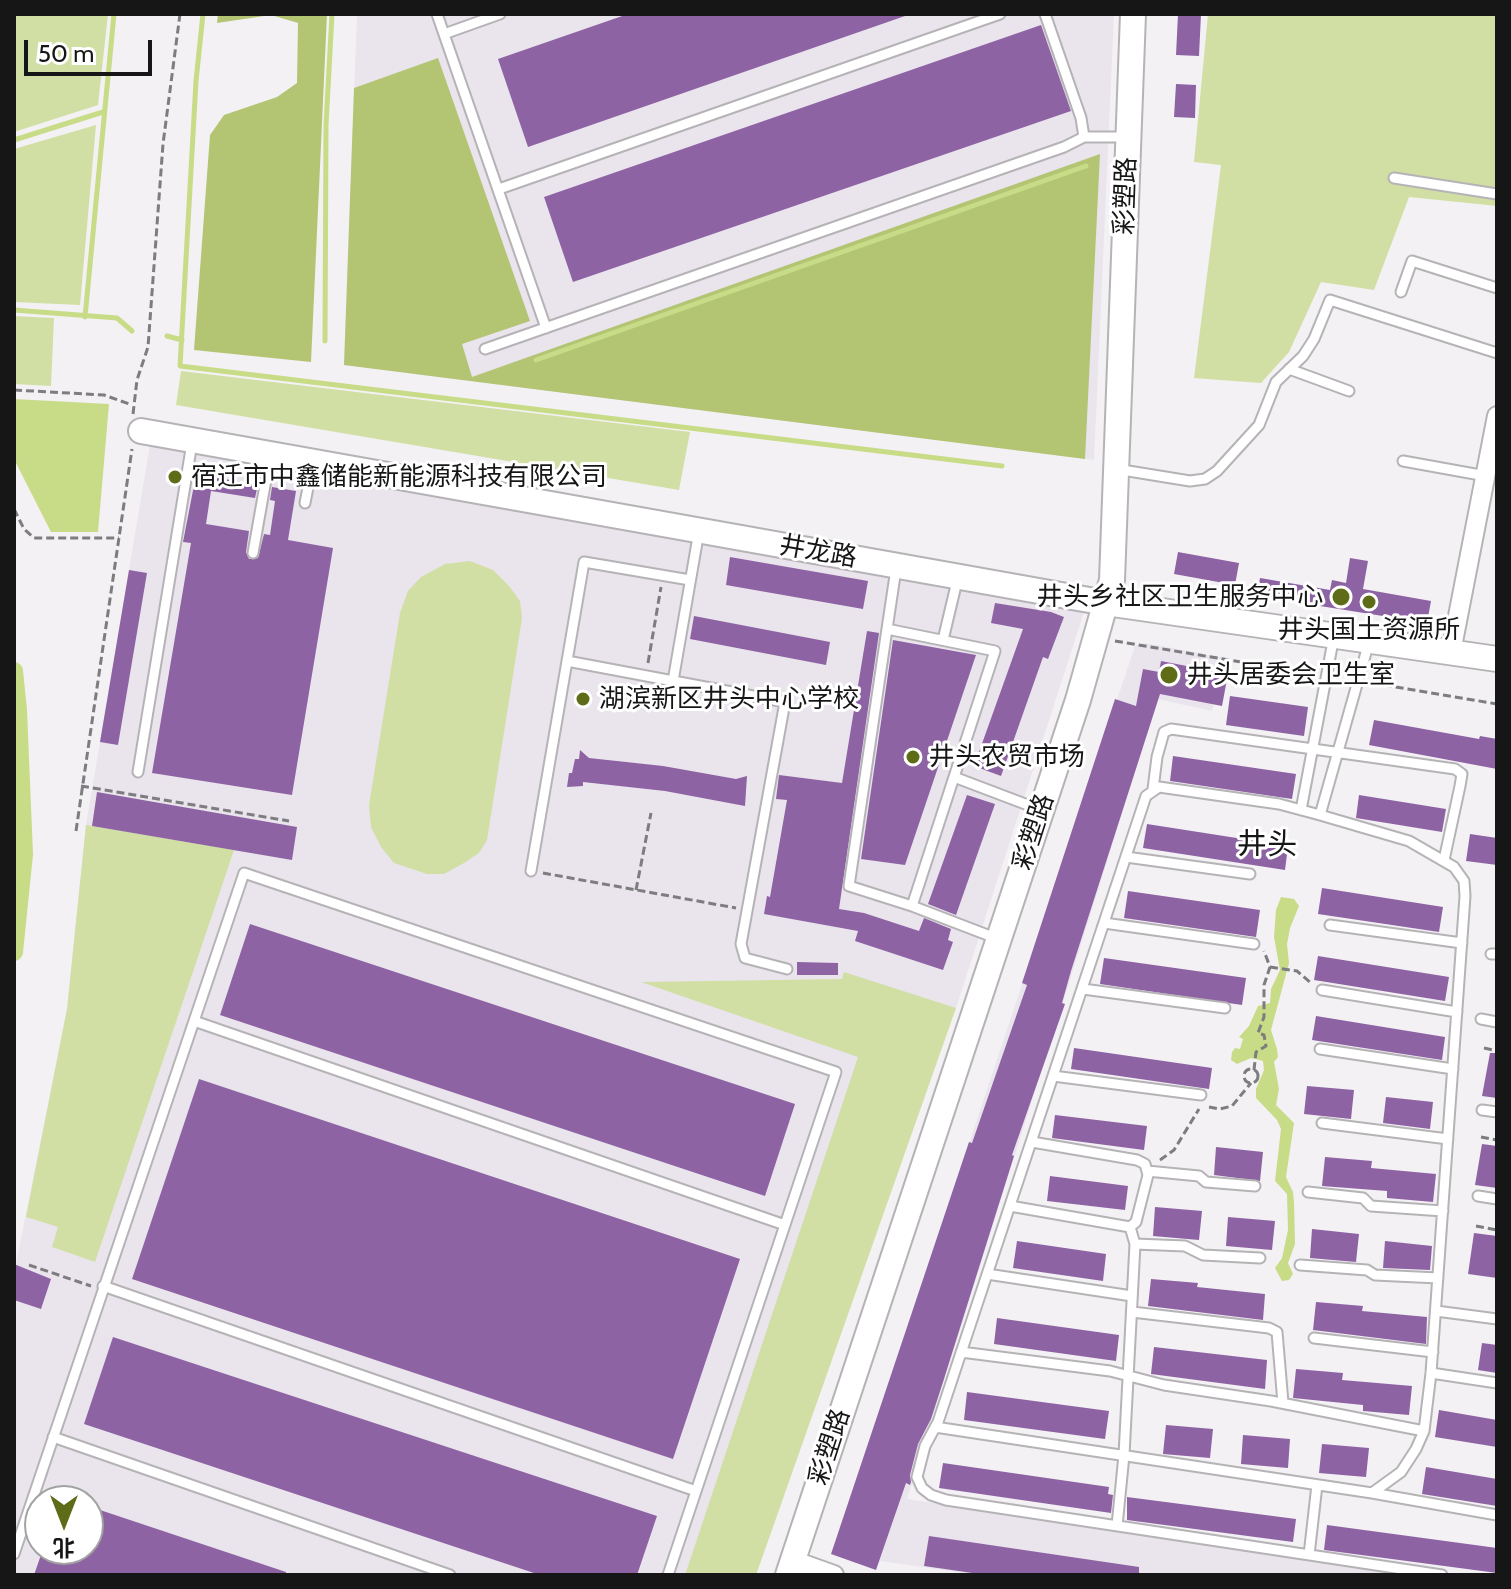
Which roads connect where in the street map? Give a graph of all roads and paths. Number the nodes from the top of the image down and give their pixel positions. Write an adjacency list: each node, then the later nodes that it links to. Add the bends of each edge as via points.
1 (180, 14): 21 (path, via 163,144 148,347)
2 (437, 14): 7 (lane)
3 (500, 14): 7 (lane)
4 (1000, 14): 11 (lane)
5 (1045, 14): 8 (lane)
6 (1133, 14): 9 (street, 彩塑路)
7 (444, 34): 11 (lane)
8 (1084, 137): 9 (lane); 15 (lane)
9 (1128, 137): 29 (street, 彩塑路)
10 (1394, 178): 12 (lane)
11 (499, 189): 15 (lane)
12 (1497, 194)
13 (1497, 288): 14 (lane, via 1412,261)
14 (1401, 292)
15 (546, 328): 16 (lane)
16 (485, 349)
17 (1497, 353): 18 (lane, via 1330,300 1314,339)
18 (1289, 369): 20 (lane); 29 (lane, via 1276,382 1259,425 1205,479)
19 (14, 390): 21 (path, via 104,395)
20 (1349, 391)
21 (133, 405): 24 (path)
22 (1497, 416): 23 (street)
23 (1496, 423): 30 (street)
24 (138, 430): 25 (street, 井龙路); 34 (path)
25 (192, 440): 26 (street, 井龙路); 56 (lane)
26 (271, 454): 28 (street, 井龙路); 35 (lane)
27 (1403, 461): 30 (lane)
28 (313, 462): 31 (lane); 33 (street, 井龙路)
29 (1116, 469): 40 (street, 彩塑路, via 1112,580)
30 (1486, 476): 46 (street)
31 (305, 503)
32 (14, 509): 34 (path, via 34,538)
33 (699, 531): 36 (street, 井龙路); 39 (lane)
34 (119, 538): 58 (path)
35 (253, 553)
36 (896, 566): 38 (street, 井龙路); 41 (lane)
37 (663, 576): 39 (lane); 48 (lane, via 584,562); 49 (path)
38 (958, 577): 40 (street, 井龙路); 44 (lane)
39 (690, 580): 51 (lane)
40 (1106, 603): 42 (street, 井龙路); 43 (street, 彩塑路)
41 (887, 629): 44 (lane); 71 (lane, via 849,886)
42 (1334, 636): 45 (street, 井龙路); 50 (lane)
43 (1095, 638): 50 (path); 60 (street, 彩塑路)
44 (943, 640): 57 (lane, via 995,651)
45 (1370, 641): 46 (street, 井龙路); 52 (lane)
46 (1451, 652): 47 (street, 井龙路)
47 (1497, 659)
48 (567, 661): 49 (lane); 68 (lane)
49 (645, 676): 51 (lane)
50 (1326, 676): 54 (lane)
51 (673, 681): 72 (lane, via 785,702)
52 (1358, 681): 53 (path); 55 (lane)
53 (1497, 704)
54 (1313, 748): 55 (lane); 59 (lane, via 1171,729 1164,732); 61 (lane)
55 (1338, 751): 63 (lane); 67 (lane, via 1462,774)
56 (138, 772)
57 (954, 777): 60 (lane); 71 (lane)
58 (81, 786): 64 (path); 65 (path)
59 (1153, 789): 61 (lane); 66 (lane)
60 (1041, 810): 75 (street, 彩塑路)
61 (1301, 810): 63 (lane)
62 (651, 813): 70 (path)
63 (1320, 815): 67 (lane, via 1409,841)
64 (289, 821)
65 (76, 831)
66 (1126, 857): 69 (lane); 73 (lane)
67 (1444, 860): 76 (lane, via 1464,881)
68 (531, 871): 70 (path)
69 (1250, 874)
70 (636, 890): 72 (path)
71 (912, 906): 75 (lane)
72 (748, 910): 79 (lane, via 741,944 745,958)
73 (1104, 923): 77 (lane); 80 (lane)
74 (1330, 925): 76 (lane)
75 (998, 939): 142 (street, 彩塑路)
76 (1462, 943): 83 (lane)
77 (1254, 944): 78 (path, via 1263,948)
78 (1273, 967): 81 (path, via 1292,970); 91 (path, via 1264,985 1258,1033 1264,1035 1266,1046 1256,1052)
79 (787, 969)
80 (1083, 989): 82 (lane); 92 (lane)
81 (1322, 990): 83 (lane)
82 (1225, 1008)
83 (1457, 1012): 90 (lane)
84 (1481, 1019): 86 (lane)
85 (194, 1021): 109 (lane); 109 (lane, via 244,873 836,1072); 119 (lane)
86 (1497, 1022)
87 (1484, 1048): 89 (path)
88 (1320, 1049): 90 (lane)
89 (1497, 1051)
90 (1453, 1069): 99 (lane)
91 (1254, 1070): 93 (path, via 1257,1078); 93 (path, via 1244,1073)
92 (1053, 1076): 94 (lane); 101 (lane)
93 (1251, 1083): 102 (path, via 1232,1106 1202,1106 1174,1150)
94 (1201, 1095)
95 (1482, 1110): 96 (lane)
96 (1497, 1112)
97 (1322, 1123): 99 (lane)
98 (1481, 1137): 100 (path)
99 (1448, 1139): 108 (lane)
100 (1497, 1140)
101 (1032, 1142): 102 (lane, via 1137,1160); 107 (lane)
102 (1146, 1167): 103 (lane, via 1199,1176 1206,1182); 111 (lane, via 1136,1222)
103 (1255, 1186)
104 (1308, 1192): 108 (lane, via 1363,1198 1371,1206)
105 (1478, 1196): 106 (lane)
106 (1497, 1199)
107 (1010, 1206): 111 (lane); 117 (lane)
108 (1443, 1211): 118 (lane)
109 (785, 1225): 136 (lane)
110 (1476, 1226): 112 (path)
111 (1130, 1227): 113 (lane)
112 (1497, 1230)
113 (1135, 1244): 114 (lane); 120 (lane)
114 (1260, 1258)
115 (29, 1265): 119 (path)
116 (1300, 1265): 118 (lane)
117 (987, 1274): 120 (lane); 125 (lane)
118 (1438, 1278): 121 (lane)
119 (103, 1288): 133 (lane); 136 (lane)
120 (1132, 1296): 122 (lane)
121 (1436, 1311): 123 (lane); 126 (lane)
122 (1132, 1312): 128 (lane); 130 (lane, via 1277,1332)
123 (1497, 1319)
124 (1314, 1338): 126 (lane)
125 (961, 1352): 128 (lane); 131 (lane)
126 (1433, 1352): 127 (lane)
127 (1431, 1373): 129 (lane); 132 (lane)
128 (1128, 1375): 130 (lane); 134 (lane)
129 (1497, 1383)
130 (1283, 1403): 132 (lane)
131 (935, 1427): 134 (lane); 139 (lane, via 917,1477 931,1495)
132 (1424, 1431): 137 (lane, via 1401,1472)
133 (53, 1437): 140 (lane); 143 (lane)
134 (1124, 1455): 135 (lane); 139 (lane)
135 (1317, 1485): 137 (lane); 141 (lane)
136 (696, 1491): 144 (lane)
137 (1372, 1493): 138 (lane)
138 (1497, 1515)
139 (1117, 1526): 141 (lane)
140 (14, 1554)
141 (1309, 1555): 146 (lane)
142 (790, 1568): 145 (street)
143 (450, 1575)
144 (668, 1575)
145 (834, 1575)
146 (1442, 1575)

